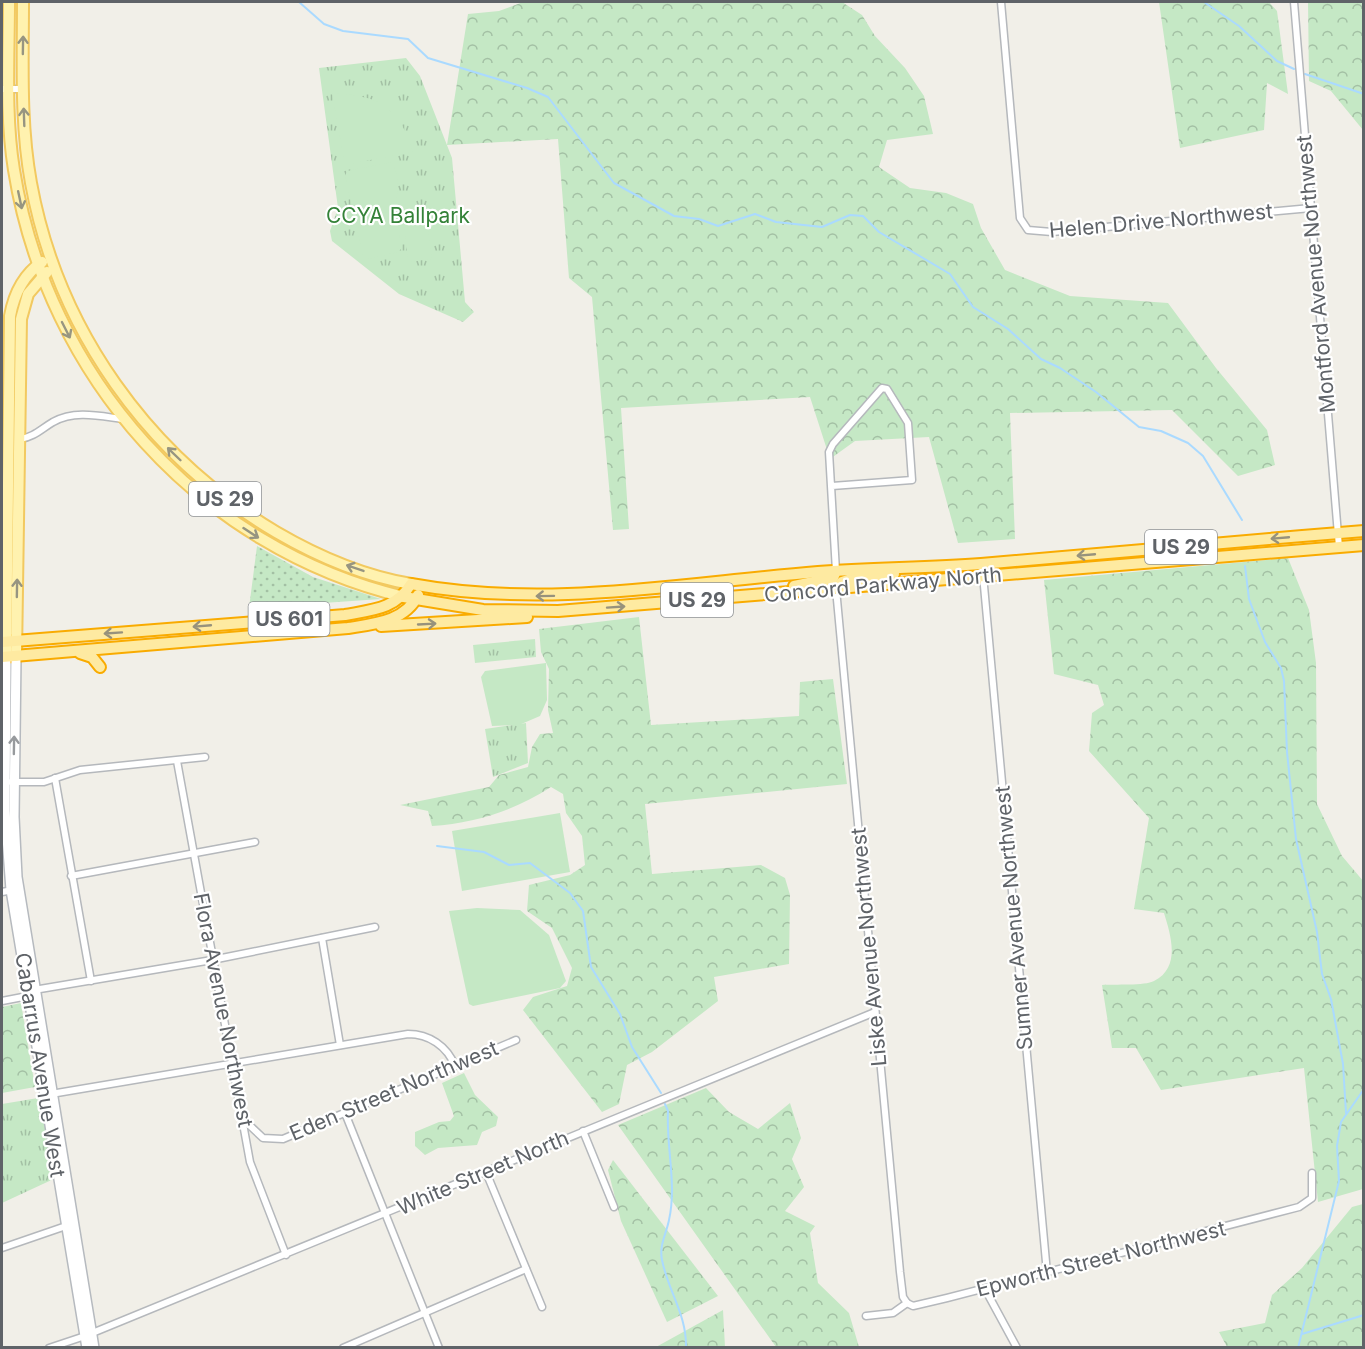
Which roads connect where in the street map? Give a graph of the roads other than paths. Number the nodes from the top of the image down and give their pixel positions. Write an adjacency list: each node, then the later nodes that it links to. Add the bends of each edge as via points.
1 (9, 2): 5 (main road, US 29)
2 (23, 2): 6 (main road, US 29, one-way to 2)
3 (1000, 2): 7 (street, Helen Drive Northwest, via 1020,218 1028,230 1052,232)
4 (1294, 2): 7 (street, Montford Avenue Northwest)
5 (6, 89): 6 (street); 9 (main road, US 29, one-way to 9, via 14,167 26,226)
6 (23, 89): 8 (main road, US 29, one-way to 6, via 31,183)
7 (1311, 208): 20 (street, Montford Avenue Northwest)
8 (52, 262): 9 (main road, Cabarrus Avenue West); 10 (main road, Cabarrus Avenue West); 28 (main road, US 29, one-way to 8, via 346,565 296,543 212,489 171,453 122,394 85,338)
9 (39, 264): 10 (main road, US 29); 11 (main road, Cabarrus Avenue West, via 21,284)
10 (43, 276): 11 (main road, Cabarrus Avenue West); 13 (main road, US 29, one-way to 13, via 63,324)
11 (11, 319): 12 (main road, Cabarrus Avenue West); 16 (main road, Cabarrus Avenue West)
12 (9, 386): 16 (main road, via 14,392 14,433); 17 (main road, Cabarrus Avenue West)
13 (111, 404): 14 (street); 15 (main road, US 29)
14 (101, 416): 15 (street); 16 (street, via 64,417)
15 (122, 419): 31 (main road, US 29, one-way to 31, via 194,492 267,544 341,578)
16 (20, 439): 21 (main road, Cabarrus Avenue West)
17 (8, 451): 21 (main road, via 14,460 13,531); 39 (main road, Cabarrus Avenue West)
18 (832, 486): 18 (street, via 912,480 908,423 888,389 882,388 833,444 829,452); 26 (street)
19 (1364, 531): 20 (highway, Concord Parkway North / US 29)
20 (1338, 533): 23 (street, Montford Avenue Northwest); 24 (highway, Concord Parkway North / US 29, one-way to 24)
21 (18, 536): 39 (main road, Cabarrus Avenue West, one-way to 21)
22 (1364, 545): 23 (highway, Concord Parkway North / US 29)
23 (1339, 547): 27 (highway, Concord Parkway North / US 29)
24 (982, 564): 25 (highway, Concord Parkway North / US 29); 27 (street, Sumner Avenue Northwest)
25 (905, 569): 26 (highway, Concord Parkway North / US 29); 30 (highway, via 891,576 842,582)
26 (836, 571): 29 (highway, Concord Parkway North / US 29); 32 (highway, via 833,578)
27 (983, 577): 30 (highway, Concord Parkway North / US 29); 77 (street, Sumner Avenue Northwest)
28 (417, 585): 29 (highway, Concord Parkway North / US 29, one-way to 28, via 524,597); 31 (highway); 33 (highway)
29 (661, 589): 34 (highway)
30 (836, 589): 32 (highway, Concord Parkway North / US 29); 58 (street, Liske Avenue Northwest)
31 (404, 597): 33 (highway, Concord Parkway North / US 29); 36 (highway, US 601, via 366,611)
32 (729, 598): 34 (highway, Concord Parkway North / US 29)
33 (416, 600): 35 (highway, Concord Parkway North / US 29, via 483,610); 37 (highway, via 409,609 384,622)
34 (662, 603): 35 (highway, Concord Parkway North / US 29, one-way to 34)
35 (558, 611): 37 (highway, US 601, one-way to 35, via 534,617)
36 (242, 623): 38 (highway); 39 (highway, US 601, one-way to 39)
37 (348, 628): 38 (highway, US 601)
38 (243, 637): 40 (highway, US 601)
39 (8, 641): 42 (main road, Cabarrus Avenue West)
40 (116, 647): 41 (highway, US 601); 41 (highway, via 104,654 100,667 86,653)
41 (68, 651): 42 (highway, US 601)
42 (8, 656): 46 (main road, Cabarrus Avenue West)
43 (205, 757): 44 (street)
44 (177, 761): 45 (street, via 80,770); 48 (street, Flora Avenue Northwest)
45 (55, 778): 46 (street, via 44,782); 49 (street)
46 (6, 782): 50 (main road, Cabarrus Avenue West); 51 (main road, Cabarrus Avenue West)
47 (255, 842): 48 (street)
48 (193, 854): 49 (street); 54 (street, Flora Avenue Northwest)
49 (71, 876): 55 (street)
50 (6, 891): 51 (street, via 15,891); 56 (main road, Cabarrus Avenue West)
51 (23, 918): 56 (main road, Cabarrus Avenue West)
52 (375, 927): 53 (street)
53 (322, 938): 54 (street); 60 (street)
54 (212, 960): 55 (street); 61 (street, Flora Avenue Northwest)
55 (91, 981): 56 (street)
56 (30, 992): 57 (street); 63 (main road, Cabarrus Avenue West); 73 (main road, Cabarrus Avenue West)
57 (2, 1001)
58 (875, 1012): 67 (street, White Street North); 79 (street, Liske Avenue Northwest, via 901,1289)
59 (516, 1040): 62 (street, Eden Street Northwest)
60 (340, 1045): 61 (street); 62 (street, via 417,1034 445,1049)
61 (231, 1065): 63 (street); 65 (street, Flora Avenue Northwest)
62 (455, 1066): 64 (street, Eden Street Northwest)
63 (51, 1094): 83 (main road, Cabarrus Avenue West)
64 (345, 1113): 66 (street, Eden Street Northwest, via 284,1139 263,1138); 72 (street)
65 (243, 1120): 66 (street); 68 (street, Flora Avenue Northwest)
66 (252, 1130): 68 (street)
67 (583, 1131): 69 (street, White Street North); 71 (street)
68 (247, 1136): 75 (street, Flora Avenue Northwest, via 250,1162)
69 (486, 1172): 72 (street, White Street North); 76 (street)
70 (1312, 1173): 77 (street, Epworth Street Northwest, via 1313,1191 1306,1204)
71 (614, 1207)
72 (384, 1214): 75 (street, White Street North); 81 (street)
73 (66, 1227): 74 (street); 83 (main road, Cabarrus Avenue West)
74 (2, 1248)
75 (286, 1255): 83 (street, White Street North)
76 (526, 1269): 80 (street); 81 (street)
77 (1047, 1273): 78 (street, Epworth Street Northwest)
78 (985, 1288): 79 (street, Epworth Street Northwest, via 913,1306); 89 (street)
79 (907, 1304): 82 (street, Epworth Street Northwest, via 893,1313)
80 (542, 1307)
81 (425, 1314): 87 (street); 88 (street)
82 (866, 1316)
83 (88, 1335): 84 (street, White Street North); 85 (main road, Cabarrus Avenue West); 86 (main road, Cabarrus Avenue West)
84 (49, 1347)
85 (87, 1347)
86 (94, 1347)
87 (343, 1347)
88 (439, 1347)
89 (1017, 1347)

